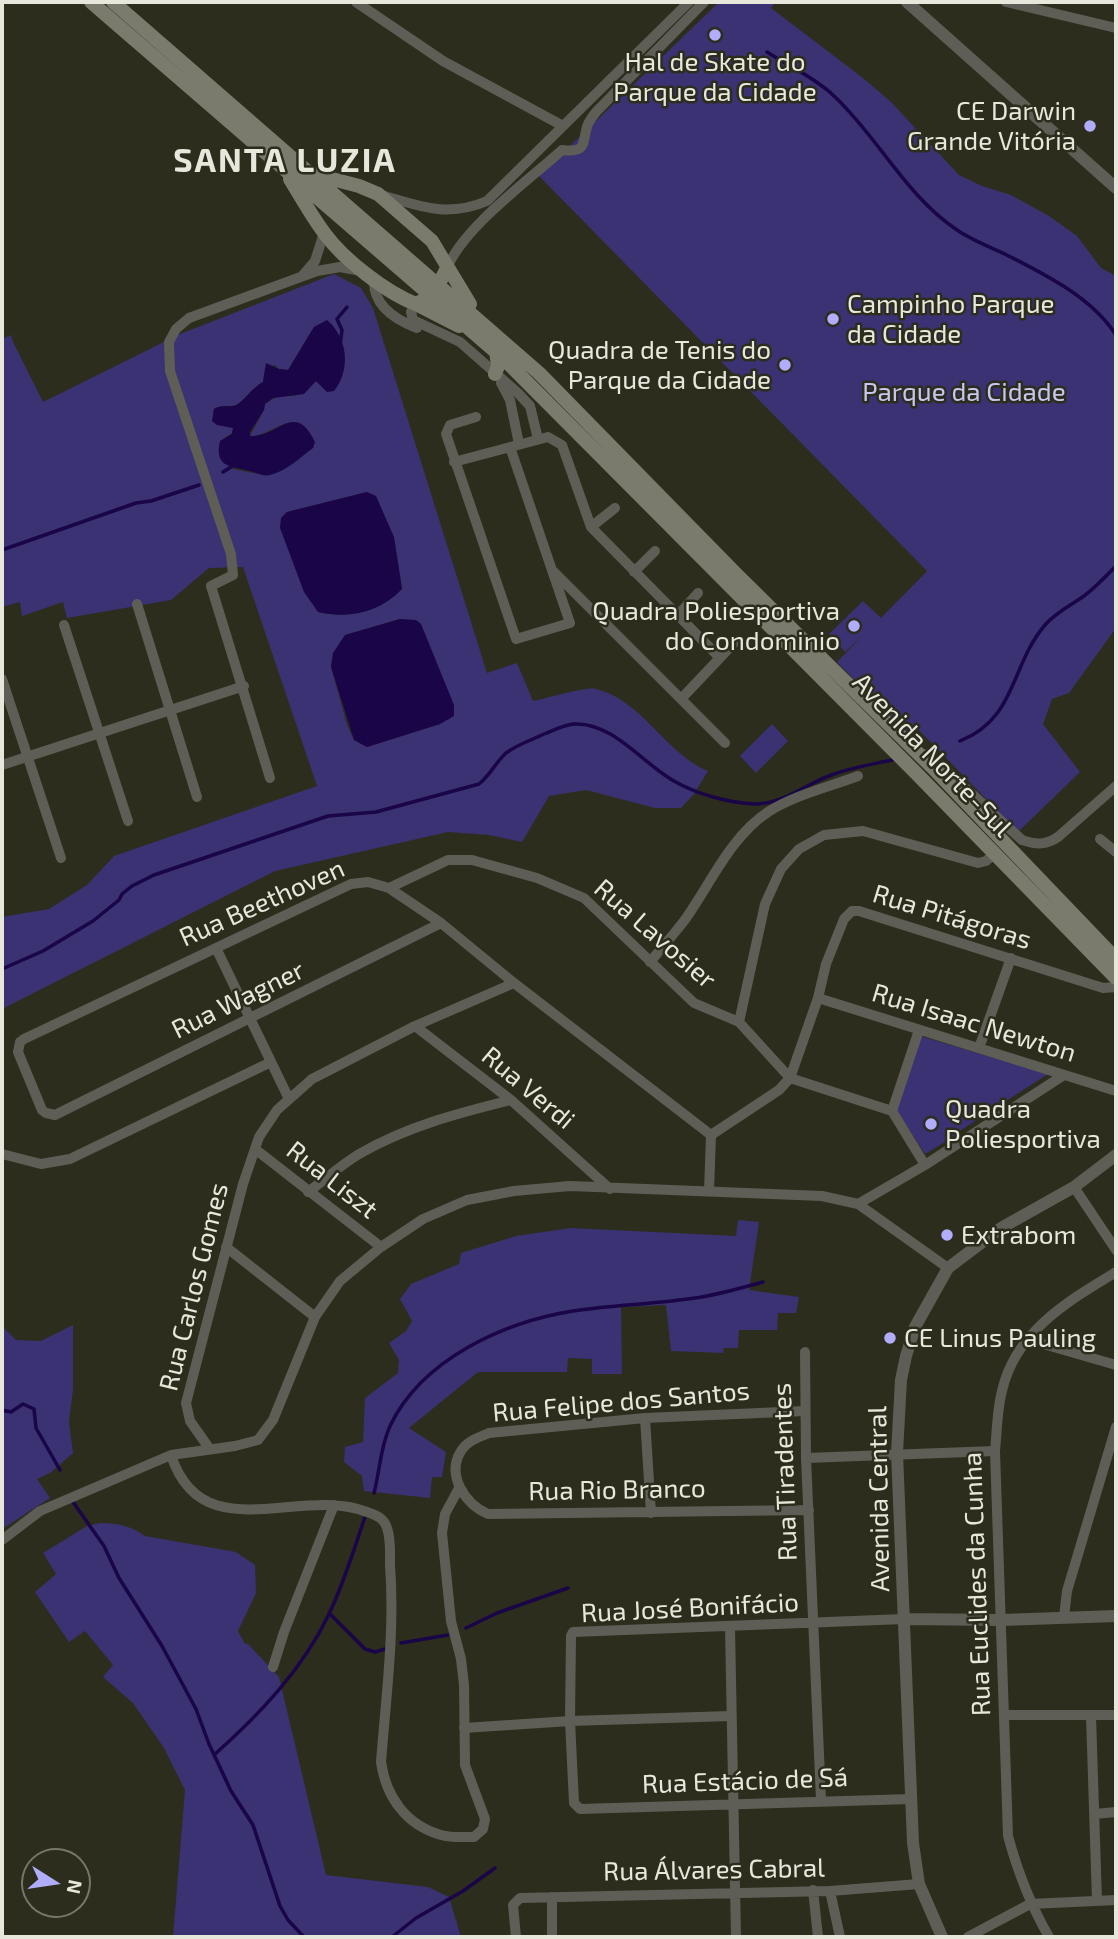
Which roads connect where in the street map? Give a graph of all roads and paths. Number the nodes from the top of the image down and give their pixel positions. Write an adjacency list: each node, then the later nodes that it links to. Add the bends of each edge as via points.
1 (91, 2): 12 (main road, Avenida Norte-Sul)
2 (113, 2): 13 (main road, Avenida Norte-Sul)
3 (356, 2): 9 (street, via 443,61)
4 (689, 2): 9 (street)
5 (704, 2): 10 (street, via 596,112)
6 (907, 2): 15 (street)
7 (1006, 2): 8 (street)
8 (1116, 28)
9 (563, 127): 10 (street, via 581,123); 11 (street, via 558,142); 16 (street, via 487,201 477,205 436,210)
10 (587, 128): 11 (street, via 581,148)
11 (562, 150): 19 (street, via 473,229)
12 (282, 167): 17 (main road, Avenida Norte-Sul); 18 (main road)
13 (310, 174): 14 (main road); 17 (main road, Avenida Norte-Sul)
14 (359, 186): 16 (main road); 17 (main road)
15 (1116, 188)
16 (378, 194): 19 (main road, via 432,241)
17 (334, 202): 18 (main road, via 323,217); 22 (main road, Avenida Norte-Sul)
18 (324, 233): 20 (main road); 21 (street, via 314,261)
19 (447, 268): 22 (main road); 25 (main road)
20 (370, 276): 21 (street, via 340,267); 23 (main road); 24 (street, via 375,295 389,312 404,323)
21 (302, 277): 49 (street, via 189,318 169,342 170,371 232,555 233,575 211,586)
22 (435, 289): 23 (main road); 25 (main road, Avenida Norte-Sul)
23 (416, 304): 24 (street, via 411,318); 25 (main road)
24 (428, 329): 27 (street, via 460,342)
25 (482, 330): 26 (main road, Avenida Norte-Sul); 53 (main road, Avenida Norte-Sul, via 539,373)
26 (496, 351): 27 (main road); 28 (main road, Avenida Norte-Sul)
27 (497, 376): 29 (street); 30 (street)
28 (544, 397): 29 (street); 64 (main road, Avenida Norte-Sul)
29 (530, 406): 30 (street); 32 (street)
30 (513, 413): 33 (street)
31 (476, 417): 34 (street, via 448,427)
32 (538, 439): 33 (street); 36 (street, via 550,438 562,445)
33 (515, 445): 34 (street); 38 (street)
34 (454, 463): 43 (street, via 516,639 570,623)
35 (615, 508): 36 (street)
36 (591, 527): 39 (street)
37 (655, 551): 39 (street)
38 (551, 569): 41 (street); 43 (street)
39 (634, 572): 44 (street)
40 (698, 593): 44 (street)
41 (579, 596): 43 (street); 50 (street)
42 (136, 604): 51 (street)
43 (564, 606)
44 (678, 615): 47 (street)
45 (64, 625): 52 (street)
46 (734, 643): 47 (street)
47 (720, 658): 50 (street)
48 (2, 679): 55 (street)
49 (244, 686): 51 (street); 58 (street)
50 (681, 699): 54 (street)
51 (169, 710): 52 (street); 60 (street)
52 (100, 733): 55 (street); 61 (street)
53 (904, 742): 59 (street, via 933,758 1032,844 1058,837); 70 (main road, Avenida Norte-Sul)
54 (725, 743)
55 (28, 757): 56 (street); 65 (street)
56 (2, 765)
57 (858, 776): 71 (street, via 769,811 751,826)
58 (271, 778)
59 (1116, 786)
60 (197, 797)
61 (128, 821)
62 (1100, 839): 63 (street)
63 (1116, 852)
64 (994, 854): 72 (main road, Avenida Norte-Sul); 77 (street, via 978,863 863,831 824,835 799,849 780,869 765,904)
65 (61, 858)
66 (389, 888): 67 (street, Rua Beethoven); 68 (street, Rua Beethoven, via 368,881 351,884); 71 (street, Rua Lavosier, via 448,860 485,863 583,898)
67 (441, 923): 73 (street, Rua Beethoven); 76 (street, Rua Wagner)
68 (216, 948): 76 (street); 88 (street, Rua Beethoven, via 20,1042 18,1052 42,1110)
69 (1011, 958): 74 (street, Rua Pitágoras, via 1103,988); 75 (street, Rua Pitágoras, via 852,911 844,919); 80 (street)
70 (1116, 959)
71 (650, 962): 77 (street, Rua Lavosier, via 694,1003)
72 (1116, 978)
73 (514, 983): 78 (street, Rua Carlos Gomes); 89 (street, Rua Beethoven)
74 (1116, 986)
75 (818, 998): 79 (street, Rua Isaac Newton); 83 (street, Rua Pitágoras)
76 (250, 1020): 81 (street); 88 (street, Rua Wagner)
77 (739, 1022): 83 (street, Rua Lavosier)
78 (415, 1026): 85 (street, Rua Carlos Gomes, via 312,1079); 86 (street, Rua Verdi)
79 (919, 1030): 80 (street, Rua Isaac Newton); 87 (street)
80 (979, 1048): 82 (street, Rua Isaac Newton)
81 (271, 1062): 85 (street); 91 (street, via 70,1159 41,1164)
82 (1064, 1075): 84 (street, Rua Isaac Newton); 93 (street)
83 (790, 1079): 87 (street); 89 (street)
84 (1116, 1091)
85 (289, 1099): 90 (street, Rua Carlos Gomes, via 271,1119)
86 (511, 1100): 95 (street, Rua Verdi); 97 (street, via 408,1130 360,1153)
87 (892, 1111): 93 (street)
88 (55, 1115)
89 (711, 1135): 96 (street)
90 (255, 1149): 97 (street, Rua Liszt); 99 (street, Rua Carlos Gomes)
91 (2, 1154)
92 (1116, 1156): 94 (street, Avenida Central)
93 (925, 1166): 98 (street)
94 (1074, 1187): 101 (street); 102 (street, Avenida Central, via 1001,1228)
95 (610, 1189): 96 (street); 100 (street, via 570,1186 467,1200 423,1219)
96 (709, 1191): 98 (street, via 822,1196)
97 (308, 1192): 100 (street, Rua Liszt)
98 (858, 1204): 102 (street)
99 (226, 1247): 104 (street); 111 (street, Rua Carlos Gomes, via 186,1403 190,1421)
100 (382, 1247): 104 (street, via 340,1281)
101 (1116, 1250)
102 (948, 1268): 113 (street, Avenida Central, via 915,1327 906,1356)
103 (1116, 1272): 105 (street, Rua Euclides da Cunha, via 1046,1318)
104 (315, 1317): 111 (street, via 273,1420 258,1440)
105 (1026, 1339): 107 (street); 112 (street, Rua Euclides da Cunha, via 1002,1390)
106 (804, 1352): 108 (street, Rua Tiradentes)
107 (1116, 1365)
108 (805, 1411): 109 (street, Rua Felipe dos Santos); 115 (street, Rua Tiradentes)
109 (645, 1418): 116 (street, Rua Felipe dos Santos, via 489,1433 461,1451 456,1466); 119 (street)
110 (1116, 1427): 122 (street)
111 (209, 1448): 114 (street)
112 (995, 1451): 113 (street); 124 (street, Rua Euclides da Cunha)
113 (897, 1453): 115 (street); 123 (street, Avenida Central)
114 (171, 1455): 117 (street, via 183,1483 195,1495 228,1510); 120 (street, via 40,1511)
115 (806, 1458): 118 (street, Rua Tiradentes)
116 (459, 1488): 119 (street, Rua Rio Branco, via 471,1504 488,1514); 133 (street, via 445,1514 442,1534 451,1621 461,1659)
117 (334, 1505): 127 (street); 133 (street, via 375,1515 388,1529 392,1627 383,1779 402,1812 416,1825 443,1836 474,1837 483,1829 485,1819 465,1765)
118 (809, 1510): 119 (street, Rua Rio Branco); 125 (street, Rua Tiradentes)
119 (651, 1513)
120 (2, 1540)
121 (1116, 1616): 122 (street)
122 (1063, 1617): 124 (street)
123 (904, 1619): 124 (street); 125 (street, Rua José Bonifácio); 134 (street, Avenida Central)
124 (1001, 1620): 128 (street, Rua Euclides da Cunha)
125 (813, 1624): 126 (street, Rua José Bonifácio); 135 (street, Rua Tiradentes)
126 (730, 1628): 130 (street); 132 (street, Rua José Bonifácio, via 573,1632)
127 (273, 1667)
128 (1004, 1715): 131 (street); 147 (street, Rua Euclides da Cunha, via 1008,1836)
129 (1116, 1715): 131 (street)
130 (731, 1716): 132 (street); 136 (street)
131 (1091, 1716): 139 (street)
132 (570, 1721): 133 (street); 137 (street, Rua José Bonifácio, via 573,1803)
133 (464, 1728)
134 (911, 1799): 135 (street, Rua Estácio de Sá); 140 (street, Avenida Central)
135 (821, 1800): 136 (street, Rua Estácio de Sá)
136 (734, 1804): 137 (street, Rua Estácio de Sá); 142 (street)
137 (580, 1809)
138 (1116, 1812): 139 (street)
139 (1095, 1814): 146 (street)
140 (919, 1884): 143 (street, Rua Álvares Cabral); 153 (street, Avenida Central)
141 (813, 1890): 142 (street, Rua Álvares Cabral); 143 (street, Rua Álvares Cabral); 151 (street)
142 (735, 1891): 144 (street, Rua Álvares Cabral); 150 (street)
143 (830, 1891): 152 (street)
144 (552, 1897): 148 (street, Rua Álvares Cabral, via 520,1898 513,1905); 149 (street)
145 (1116, 1900): 146 (street)
146 (1097, 1901): 147 (street)
147 (1031, 1905): 154 (street); 155 (street, Rua Euclides da Cunha)
148 (516, 1937)
149 (552, 1937)
150 (736, 1937)
151 (820, 1937): 152 (street)
152 (840, 1937)
153 (942, 1937)
154 (968, 1937)
155 (1049, 1937)

